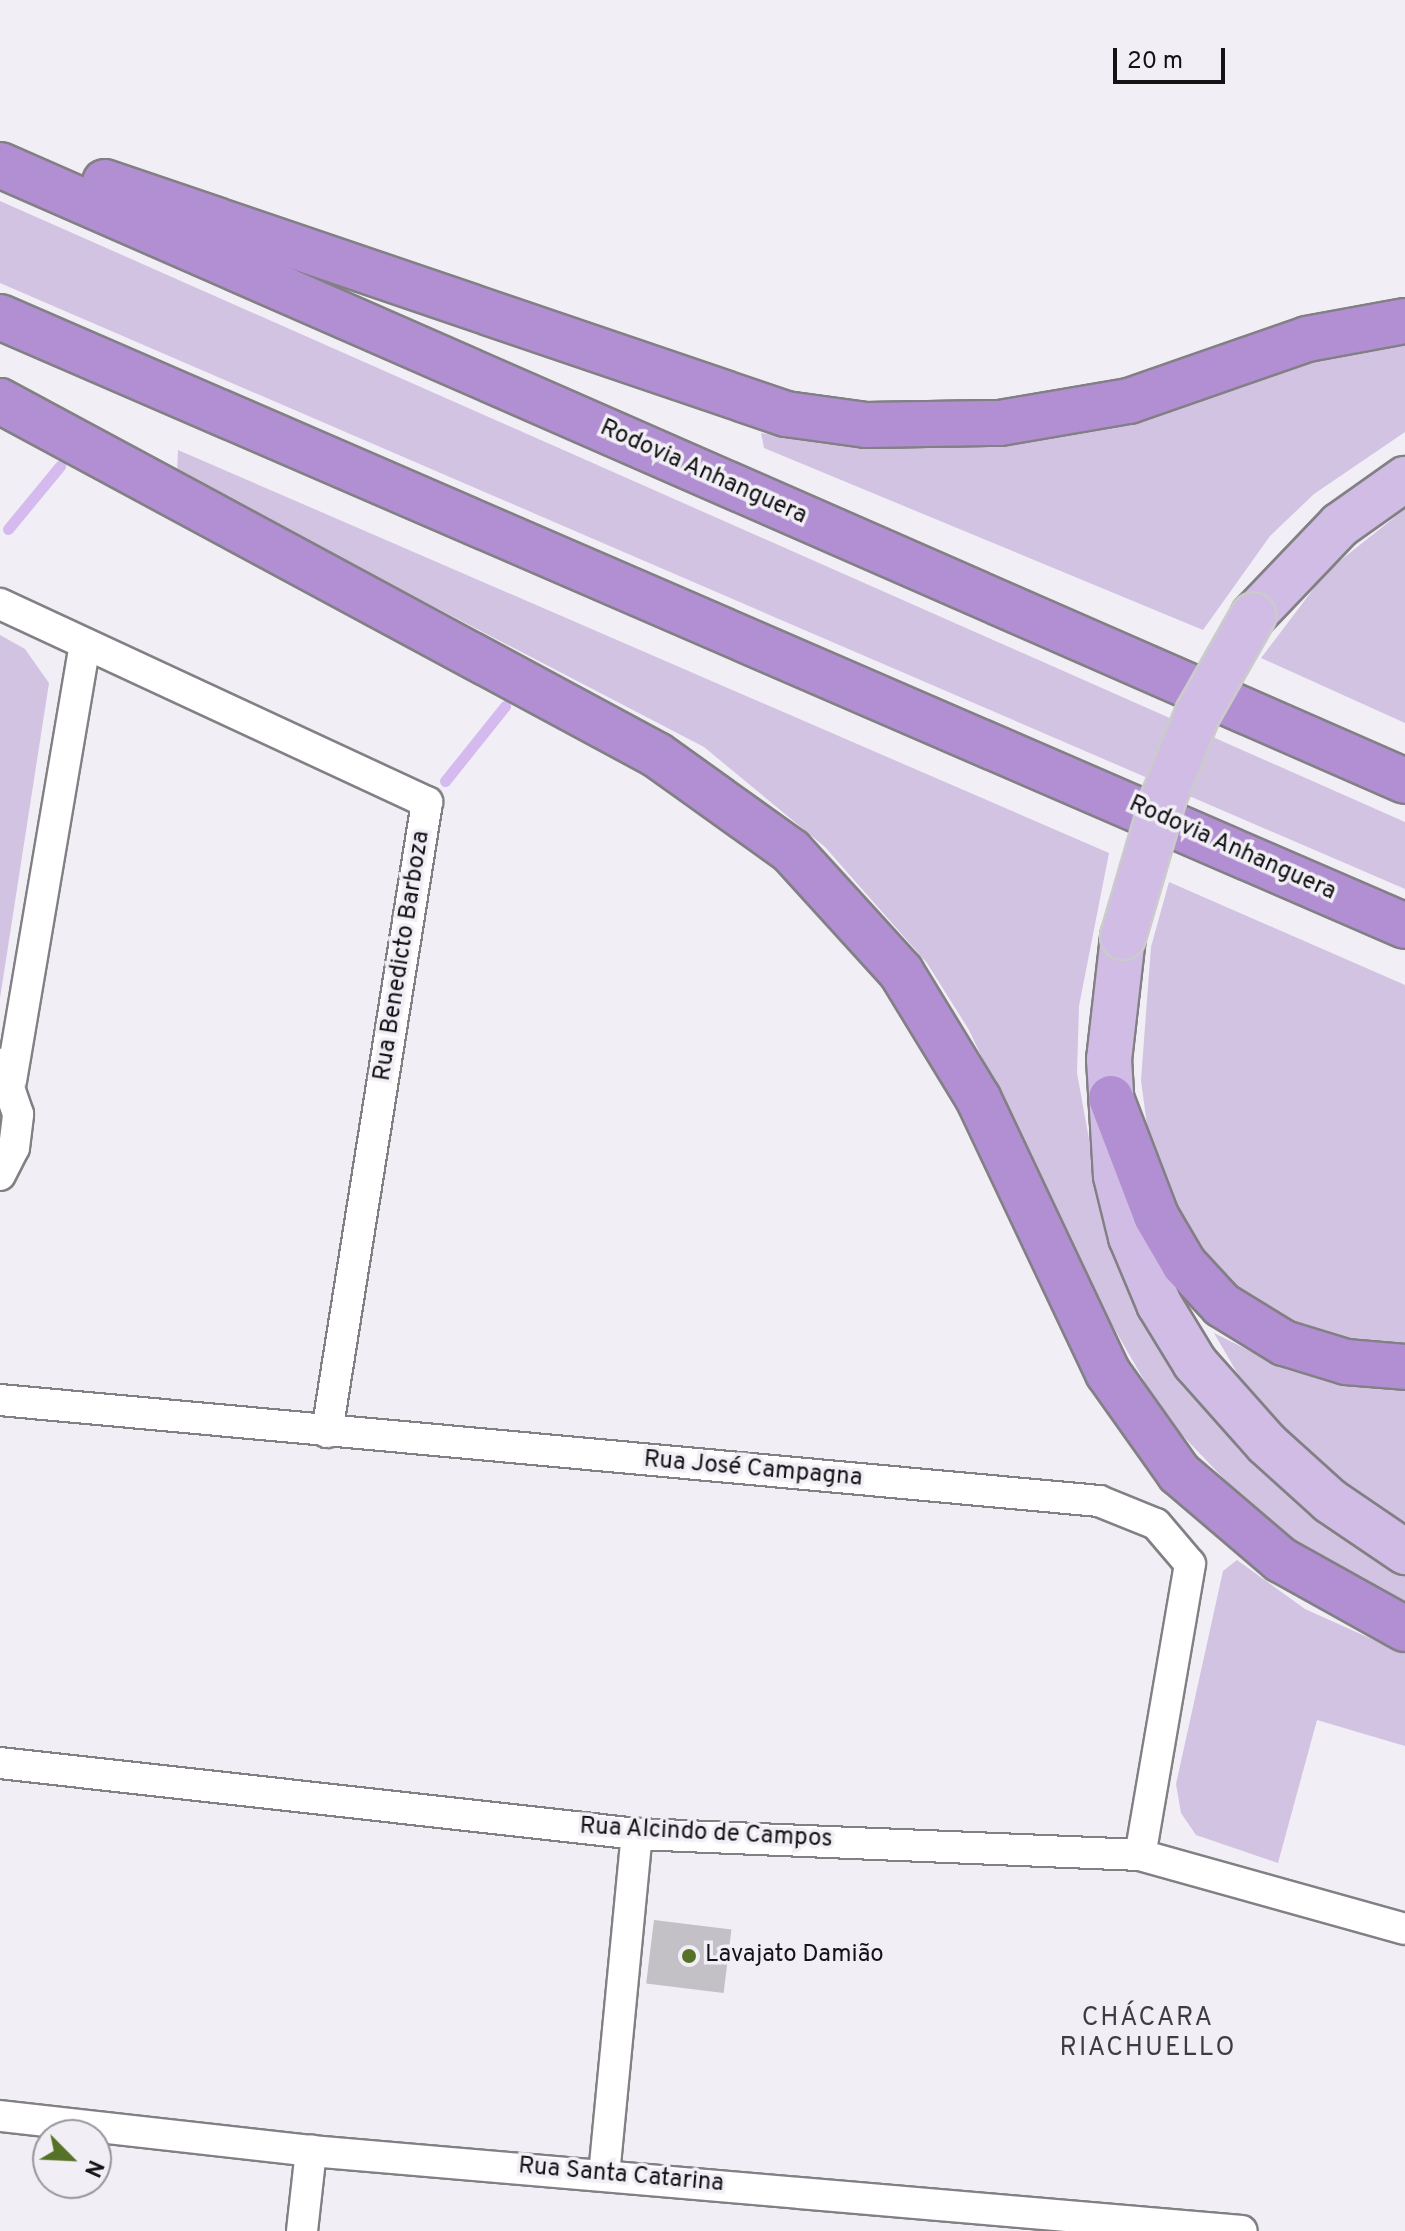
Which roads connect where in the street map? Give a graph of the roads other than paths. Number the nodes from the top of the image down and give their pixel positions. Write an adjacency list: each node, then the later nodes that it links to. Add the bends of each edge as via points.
1 (0, 145): 4 (highway, via 786,414 853,423 1000,423 1129,401 1307,339)
2 (0, 165): 9 (highway, Rodovia Anhanguera)
3 (0, 317): 10 (highway, Rodovia Anhanguera)
4 (1405, 321)
5 (0, 401): 18 (highway, via 657,755 791,851 901,972 978,1098 1108,1373 1179,1473 1281,1560)
6 (1405, 479): 12 (main road, bridge, via 1340,525 1253,616 1198,713 1169,783 1123,937 1112,1008)
7 (0, 604): 8 (street, Rua Benedicto Barboza)
8 (85, 645): 11 (street); 16 (street, Rua Benedicto Barboza, via 427,802)
9 (1405, 781)
10 (1405, 926)
11 (6, 1071): 13 (street, via 18,1114)
12 (1111, 1098): 14 (highway, via 1156,1216 1184,1264 1222,1305 1284,1343 1346,1362); 17 (main road, via 1116,1176 1131,1237 1195,1363 1330,1501)
13 (0, 1175)
14 (1405, 1367)
15 (0, 1400): 16 (street, Rua José Campagna)
16 (327, 1432): 21 (street, Rua José Campagna, via 1099,1501 1156,1524 1190,1564)
17 (1405, 1552)
18 (1405, 1629)
19 (0, 1763): 20 (street, Rua Alcindo de Campos)
20 (637, 1834): 21 (street, Rua Alcindo de Campos); 25 (street)
21 (1140, 1855): 22 (street, Rua Alcindo de Campos)
22 (1405, 1929)
23 (0, 2116): 24 (street, Rua Santa Catarina)
24 (311, 2151): 25 (street, Rua Santa Catarina); 26 (street)
25 (604, 2175): 27 (street, Rua Santa Catarina)
26 (302, 2231)
27 (1242, 2231)

